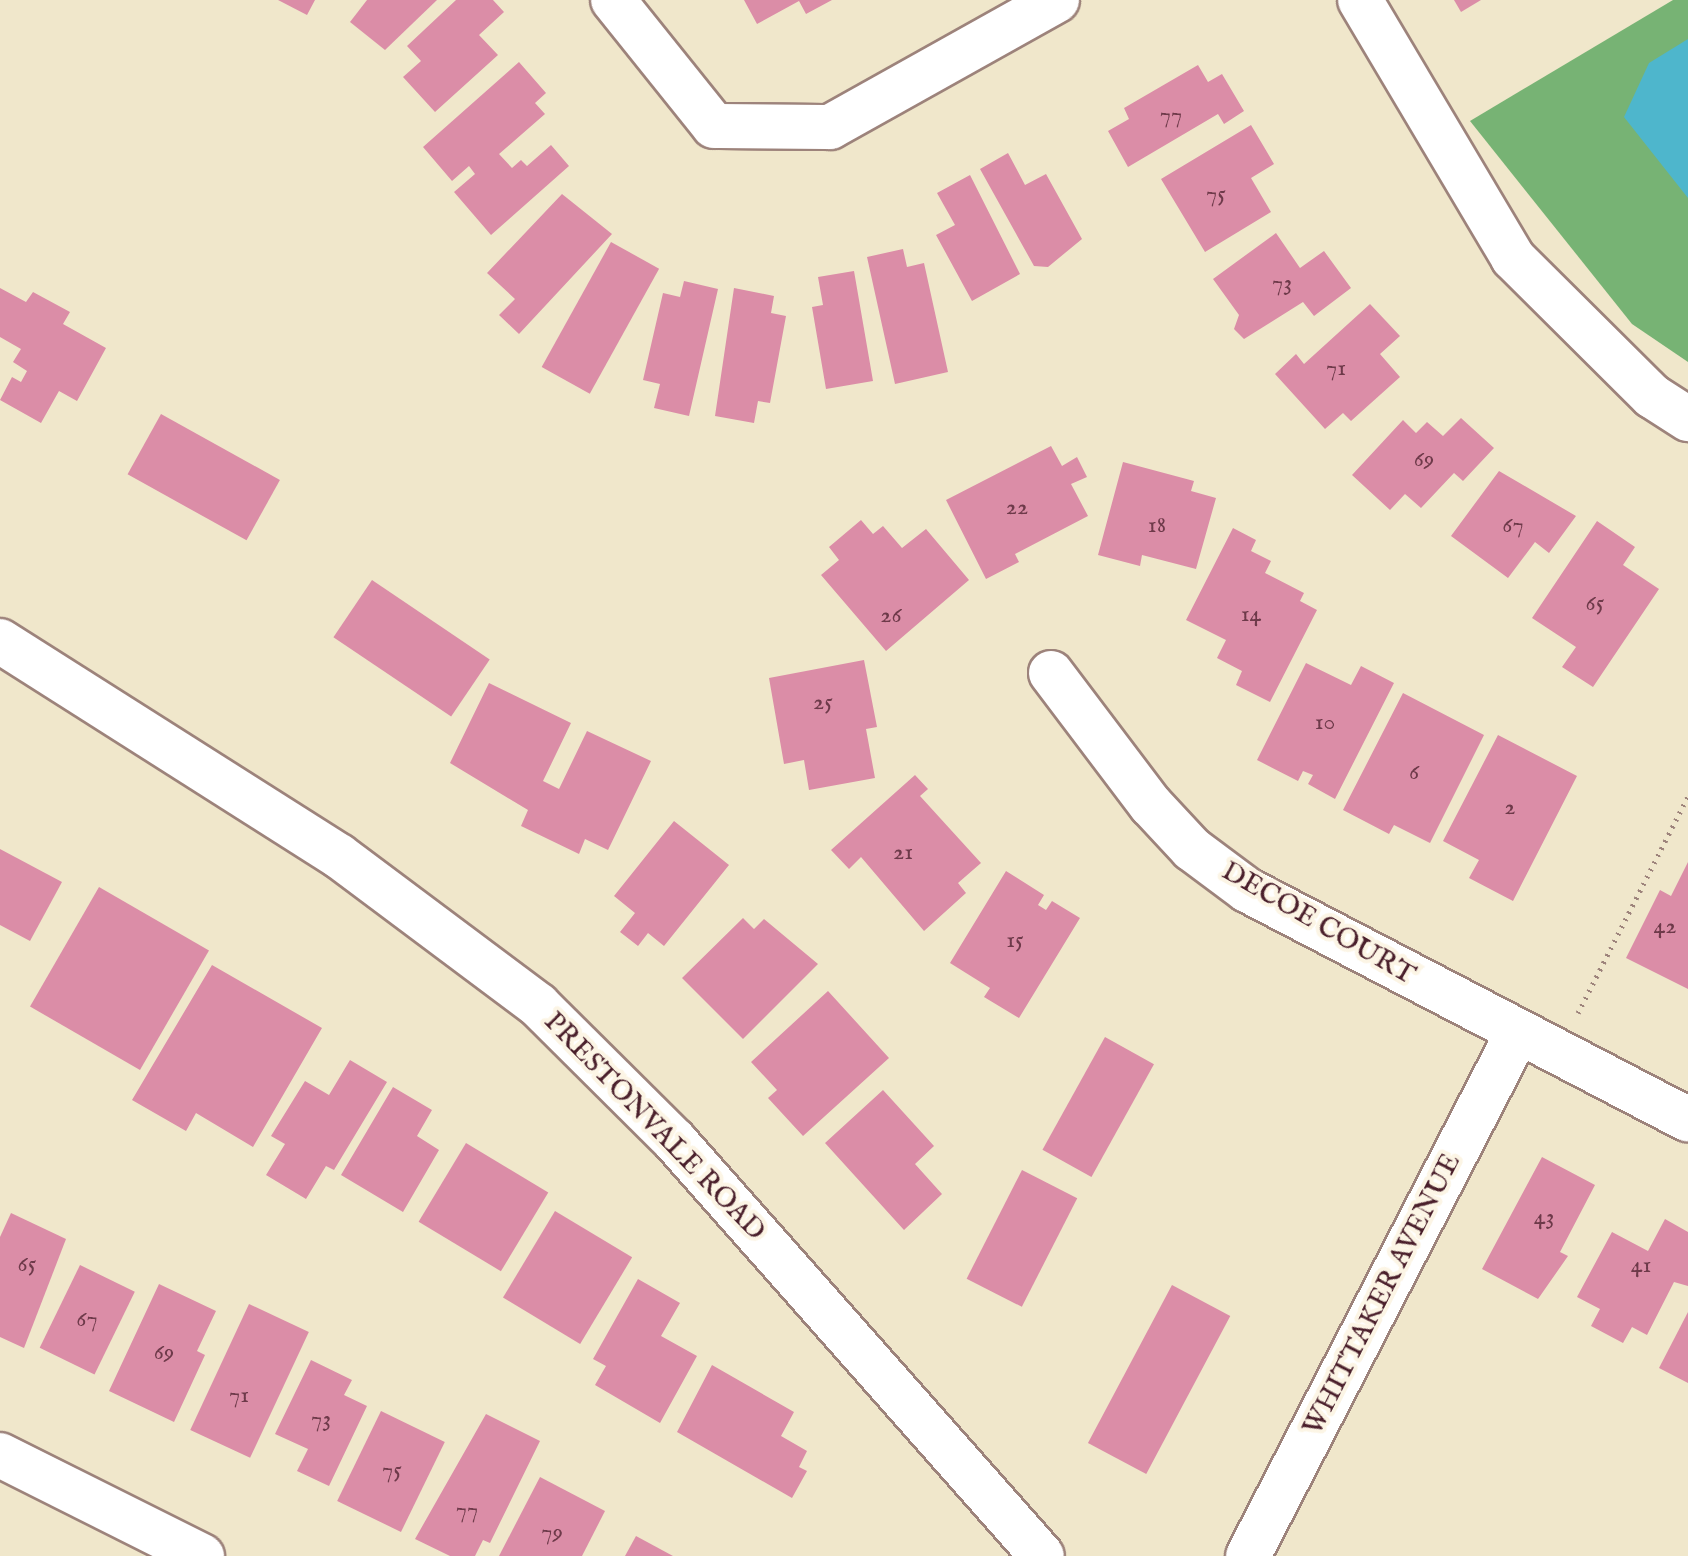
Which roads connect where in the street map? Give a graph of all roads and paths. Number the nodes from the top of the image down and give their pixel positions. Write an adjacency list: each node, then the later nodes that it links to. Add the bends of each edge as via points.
1 (613, 0): 2 (street, via 714,126 830,127)
2 (1057, 0)
3 (1360, 0): 4 (street, via 1513,258 1652,396)
4 (1688, 419)
5 (0, 641): 13 (street, PRESTONVALE ROAD, via 351,864 538,1005 674,1140)
6 (1051, 673): 9 (street, DECOE COURT, via 1192,849 1247,890)
7 (1688, 796): 8 (path)
8 (1574, 1022)
9 (1517, 1034): 10 (street, DECOE COURT); 14 (street, WHITTAKER AVENUE)
10 (1688, 1120)
11 (0, 1455): 12 (street)
12 (202, 1556)
13 (1042, 1556)
14 (1248, 1556)

